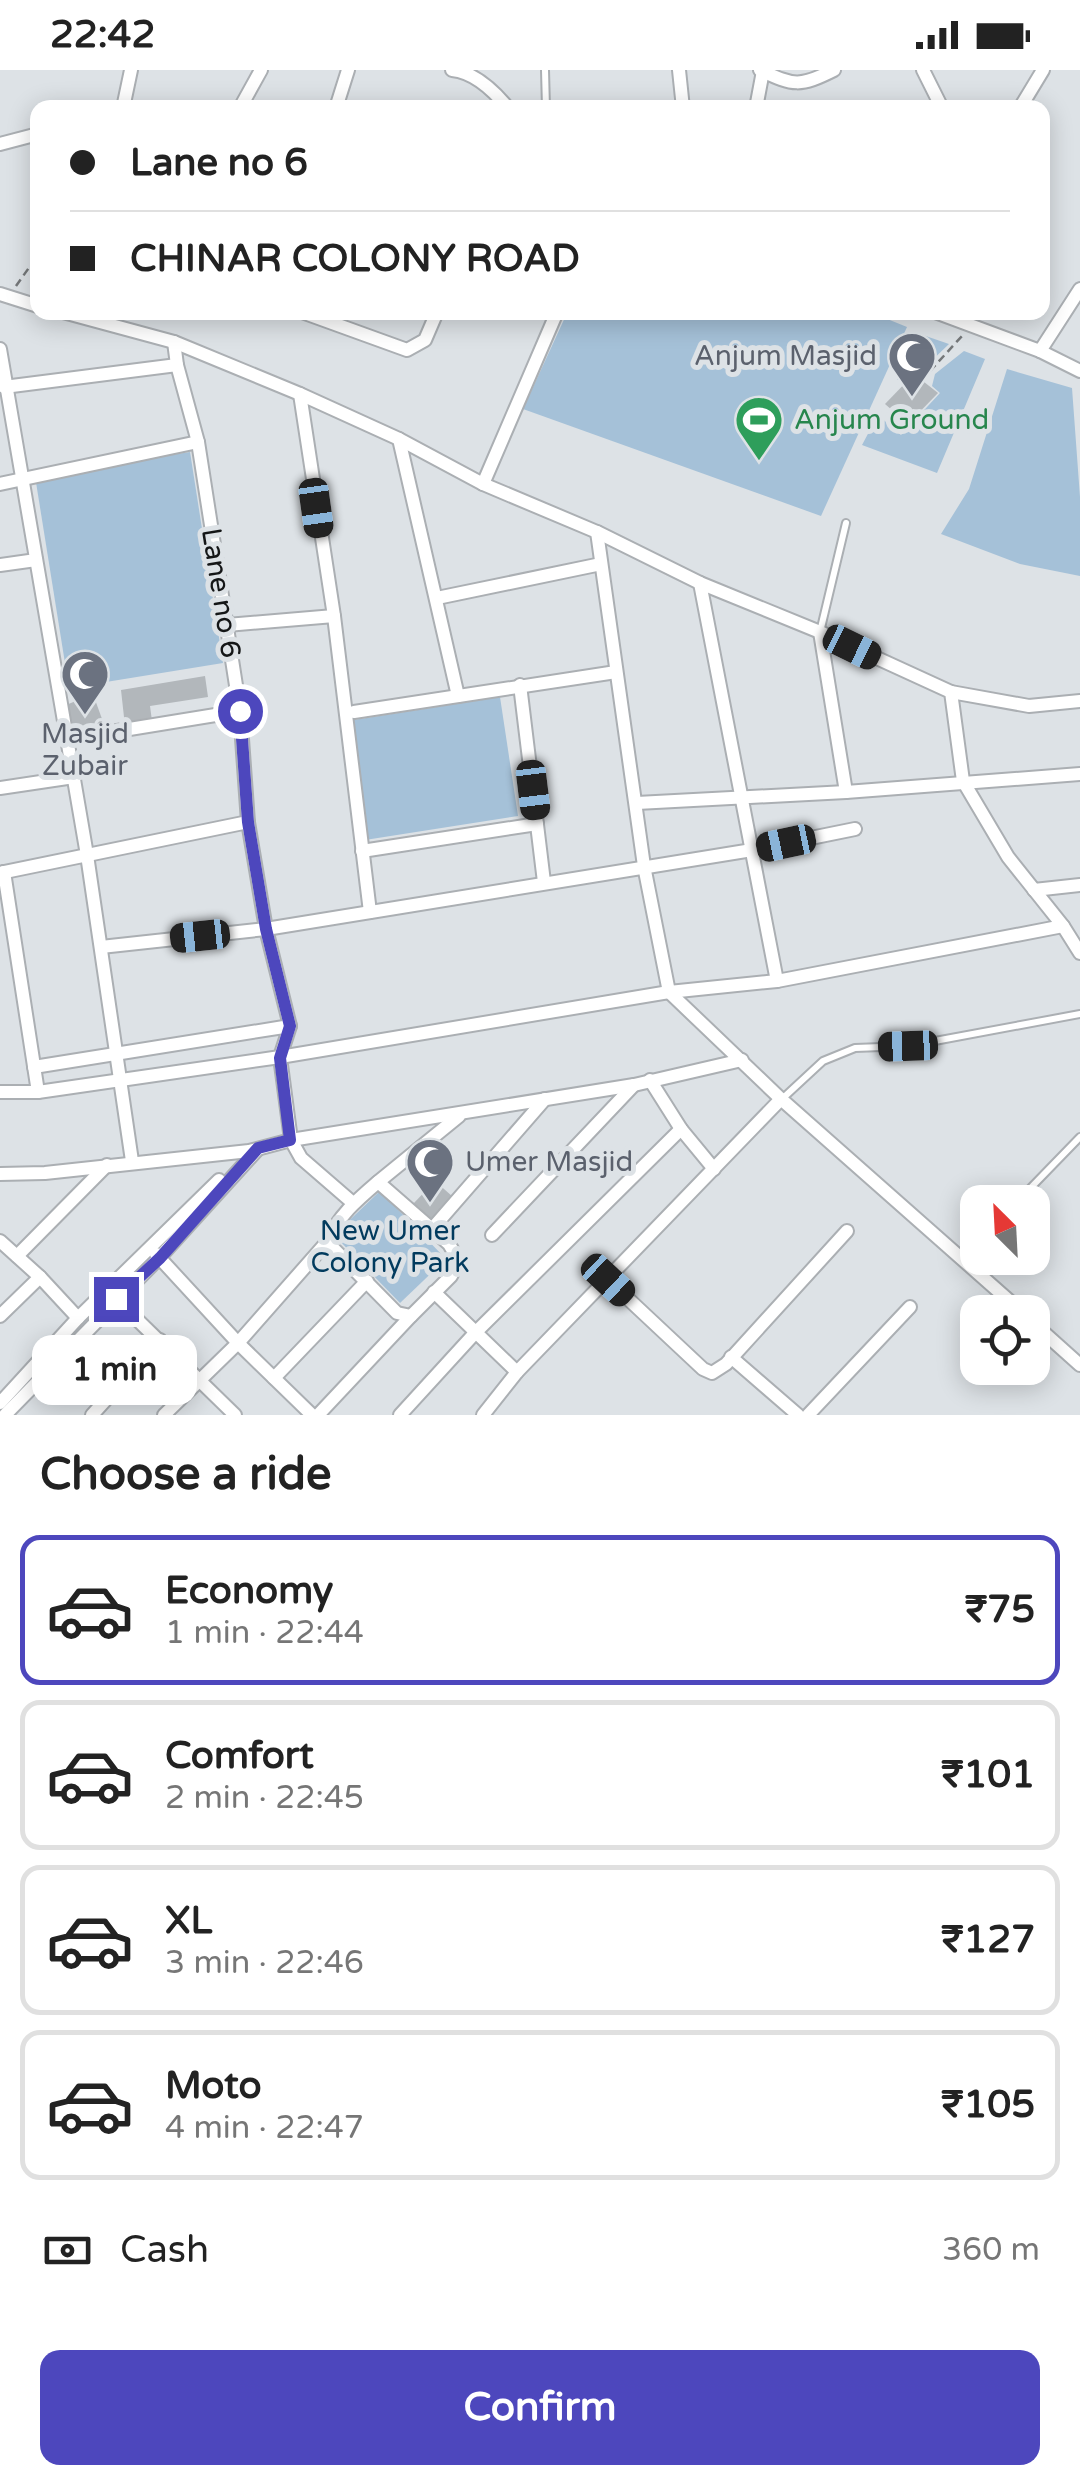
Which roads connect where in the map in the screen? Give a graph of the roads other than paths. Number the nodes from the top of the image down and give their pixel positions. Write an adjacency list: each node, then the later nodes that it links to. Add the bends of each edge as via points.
1 (131, 70): 11 (street)
2 (261, 70): 12 (street)
3 (348, 70): 13 (street)
4 (452, 70): 14 (street)
5 (545, 70): 15 (lane)
6 (679, 70): 16 (street)
7 (834, 70): 10 (street, via 804,84)
8 (923, 70): 18 (street)
9 (1043, 70): 19 (street)
10 (762, 71): 17 (street)
11 (124, 100)
12 (244, 100)
13 (339, 100)
14 (501, 100)
15 (546, 100)
16 (681, 100)
17 (757, 100)
18 (938, 100)
19 (1025, 100)
20 (30, 136): 21 (street)
21 (0, 144)
22 (4, 296): 24 (street)
23 (1077, 298): 32 (street)
24 (30, 304)
25 (92, 320): 30 (street)
26 (324, 320): 27 (street, via 407,350 425,340)
27 (434, 320)
28 (554, 320): 41 (street)
29 (952, 320): 32 (street)
30 (174, 342): 33 (street, Lane no 6); 36 (street)
31 (0, 349): 35 (street)
32 (1040, 351): 34 (street)
33 (176, 364): 35 (street); 38 (street, Lane no 6)
34 (1080, 371)
35 (4, 387): 39 (street)
36 (300, 394): 37 (street); 49 (street)
37 (399, 439): 41 (street); 48 (street)
38 (198, 442): 39 (street); 50 (street, Lane no 6)
39 (21, 480): 40 (street); 44 (street)
40 (0, 484)
41 (483, 484): 43 (street)
42 (846, 523): 51 (lane)
43 (597, 532): 45 (street); 47 (street)
44 (36, 560): 46 (street); 59 (street)
45 (601, 564): 48 (street); 52 (street)
46 (0, 565)
47 (700, 583): 51 (street); 65 (street)
48 (437, 598): 55 (street)
49 (334, 616): 50 (street); 71 (street)
50 (226, 625): 57 (street, Lane no 6)
51 (820, 632): 54 (street); 64 (street)
52 (616, 672): 53 (street); 66 (street)
53 (520, 686): 55 (street); 68 (street)
54 (952, 692): 56 (street, via 1029,706); 62 (street)
55 (458, 696): 58 (street)
56 (1080, 701)
57 (240, 711): 59 (street); 67 (street, Lane no 6)
58 (354, 712)
59 (68, 739): 61 (street)
60 (1080, 774): 62 (street)
61 (74, 776): 63 (street); 72 (street)
62 (963, 780): 64 (street); 77 (street)
63 (0, 788)
64 (846, 792): 65 (street)
65 (740, 796): 66 (street); 70 (street)
66 (637, 803): 73 (street)
67 (248, 822): 72 (street); 80 (street, Lane no 6)
68 (537, 824): 71 (street); 75 (street)
69 (855, 829): 70 (street)
70 (752, 850): 73 (street); 83 (street)
71 (362, 851): 78 (street)
72 (88, 855): 74 (street); 81 (street)
73 (644, 866): 75 (street); 84 (street)
74 (2, 872): 90 (street)
75 (544, 882): 78 (street)
76 (1080, 885): 77 (street)
77 (1034, 890): 79 (street)
78 (370, 912): 80 (street)
79 (1064, 926): 82 (street); 83 (street)
80 (266, 929): 81 (street); 86 (street, Lane no 6)
81 (101, 948): 87 (street)
82 (1080, 953)
83 (777, 981): 84 (street)
84 (669, 992): 88 (street); 89 (street)
85 (1080, 1014): 97 (lane, via 908,1046 854,1048 823,1061)
86 (290, 1026): 87 (street); 88 (street)
87 (118, 1054): 90 (street); 91 (street)
88 (280, 1058): 91 (street); 101 (street)
89 (742, 1060): 92 (street); 97 (street)
90 (34, 1067): 95 (street)
91 (122, 1080): 95 (street); 103 (street)
92 (650, 1080): 93 (street); 99 (street)
93 (634, 1085): 96 (street); 112 (street)
94 (0, 1092): 95 (street)
95 (38, 1092)
96 (545, 1099): 98 (street); 110 (street)
97 (782, 1099): 105 (street); 117 (street)
98 (461, 1115): 101 (street); 107 (street)
99 (680, 1129): 105 (street); 129 (street)
100 (1080, 1137): 108 (lane)
101 (290, 1140): 102 (street); 109 (street)
102 (254, 1150): 103 (street); 115 (street)
103 (132, 1162): 104 (street)
104 (107, 1165): 106 (street); 116 (street)
105 (714, 1169): 120 (street)
106 (0, 1174)
107 (378, 1182): 109 (street); 110 (street)
108 (1033, 1185)
109 (353, 1203): 114 (street)
110 (432, 1229): 122 (street, via 458,1261)
111 (847, 1231): 133 (street)
112 (492, 1235)
113 (0, 1241): 116 (street)
114 (327, 1242): 121 (street); 132 (street)
115 (155, 1253): 124 (street); 128 (street); 132 (street)
116 (17, 1256): 119 (street)
117 (960, 1257)
118 (980, 1275): 123 (street)
119 (40, 1277): 126 (street); 128 (street)
120 (608, 1280): 133 (street, via 707,1372); 135 (street)
121 (367, 1282): 127 (street); 136 (street)
122 (434, 1292): 127 (street); 129 (street)
123 (1003, 1295)
124 (116, 1299): 131 (street); 140 (street)
125 (910, 1307): 147 (street)
126 (0, 1316)
127 (411, 1316): 143 (street)
128 (78, 1318): 138 (street)
129 (475, 1332): 135 (street); 144 (street)
130 (1050, 1338): 134 (street)
131 (160, 1340): 137 (street); 141 (street)
132 (238, 1343): 136 (street); 137 (street)
133 (731, 1357): 146 (street)
134 (1080, 1365)
135 (517, 1372): 145 (street)
136 (274, 1378): 143 (street)
137 (200, 1379): 139 (street); 142 (street)
138 (0, 1402)
139 (232, 1414)
140 (5, 1415)
141 (92, 1415)
142 (164, 1415)
143 (315, 1415)
144 (400, 1415)
145 (483, 1415)
146 (798, 1415)
147 (808, 1415)

